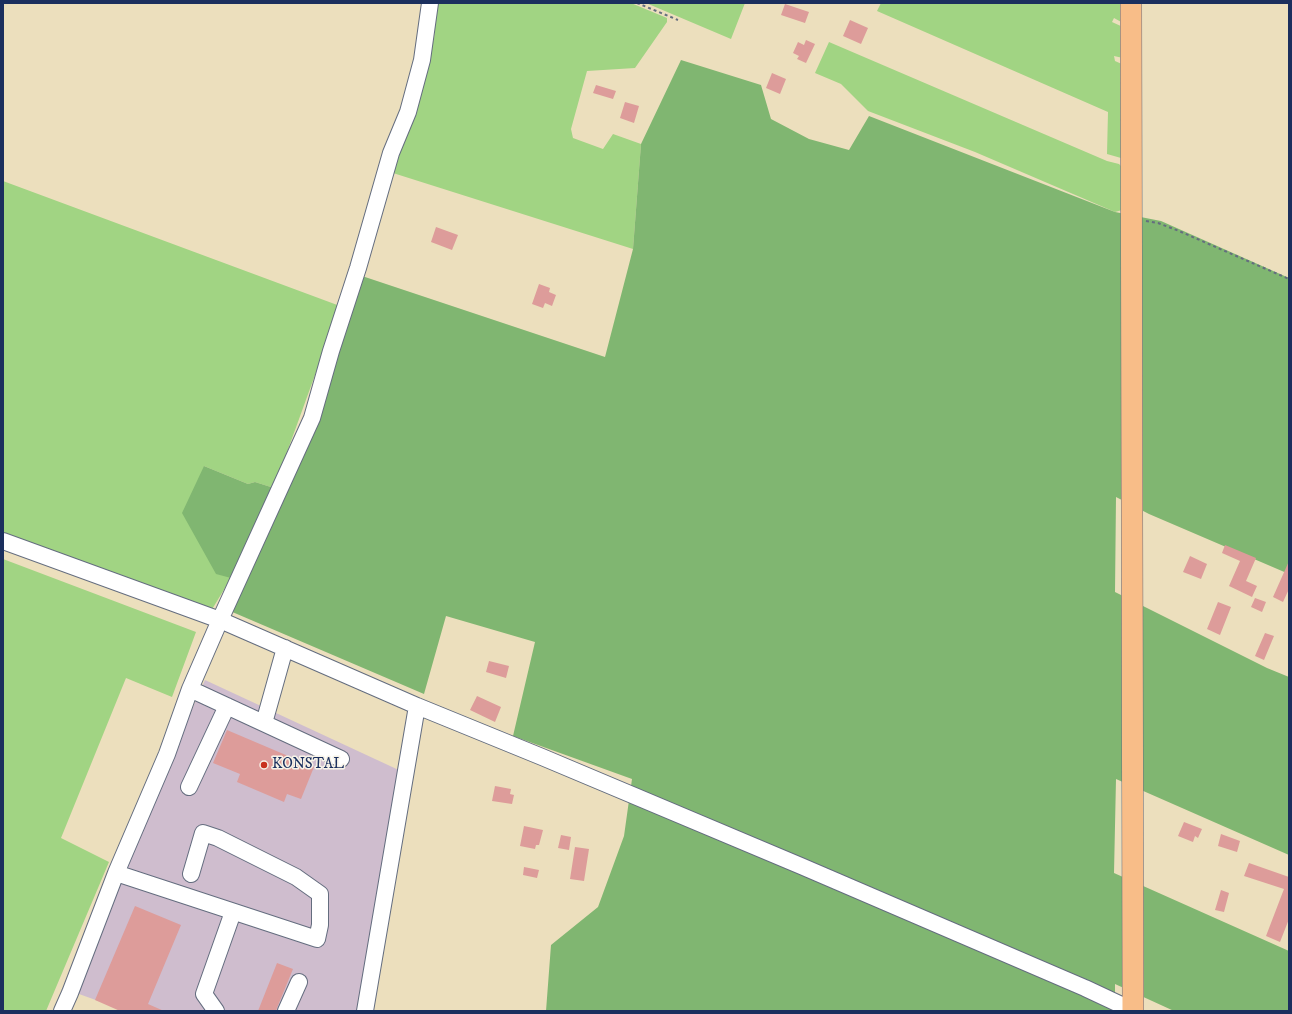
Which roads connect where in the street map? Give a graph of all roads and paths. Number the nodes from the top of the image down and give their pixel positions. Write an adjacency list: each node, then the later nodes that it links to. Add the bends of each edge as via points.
1 (430, 3): 8 (street, via 422,60 408,112 391,153 312,418)
2 (637, 3): 4 (path)
3 (1131, 3): 5 (main road)
4 (678, 20)
5 (1131, 219): 6 (path, via 1172,228); 24 (main road)
6 (1289, 279)
7 (3, 541): 8 (street)
8 (220, 620): 9 (street); 10 (street)
9 (286, 648): 12 (street); 13 (street)
10 (190, 689): 11 (street); 16 (street, via 167,754)
11 (226, 706): 13 (street); 15 (street)
12 (418, 706): 23 (street); 24 (street, via 1078,985)
13 (264, 724): 14 (street)
14 (341, 759)
15 (189, 787)
16 (116, 873): 18 (street); 20 (street)
17 (191, 874): 18 (street, via 203,833 296,877 320,894 317,939)
18 (233, 912): 21 (street, via 204,994)
19 (298, 982): 22 (street)
20 (62, 1011)
21 (216, 1011)
22 (286, 1011)
23 (365, 1011)
24 (1133, 1011)

